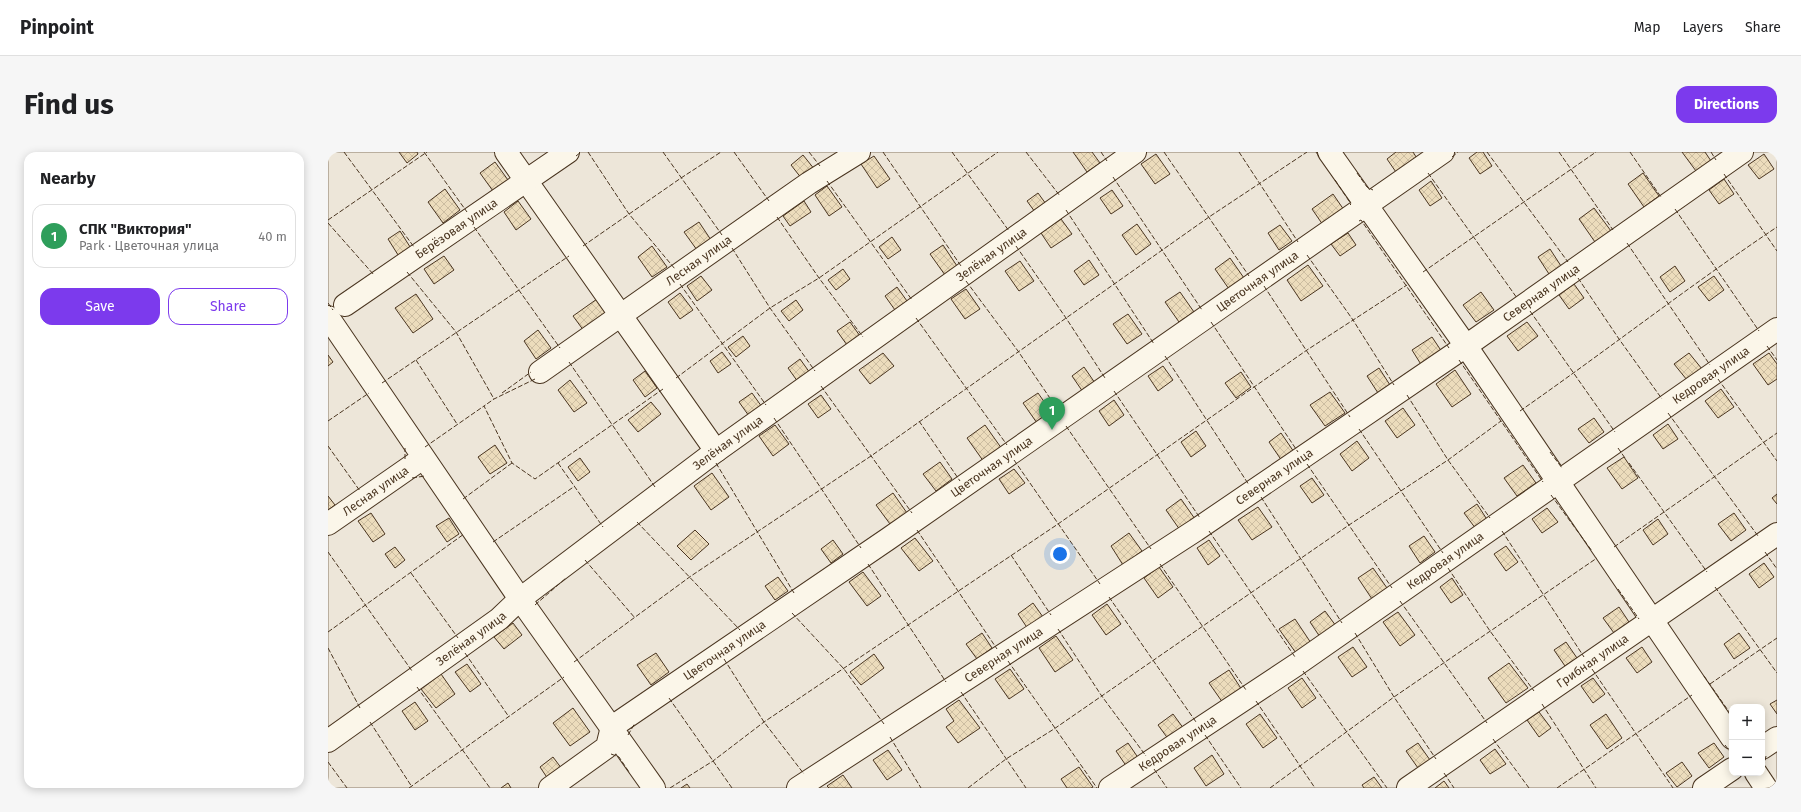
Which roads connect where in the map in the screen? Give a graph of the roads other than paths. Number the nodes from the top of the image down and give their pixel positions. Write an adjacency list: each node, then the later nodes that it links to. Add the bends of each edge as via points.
1 (506, 152): 8 (street)
2 (568, 152): 8 (street, Берёзовая улица)
3 (859, 152): 11 (street, Лесная улица, via 809,183)
4 (1135, 152): 15 (street, Зелёная улица)
5 (1329, 152): 9 (street)
6 (1443, 152): 9 (street, Цветочная улица)
7 (1742, 152): 13 (street, Северная улица)
8 (526, 181): 10 (street, Берёзовая улица); 11 (street)
9 (1365, 205): 13 (street); 22 (street, Цветочная улица, via 888,539)
10 (333, 315): 16 (street)
11 (622, 315): 14 (street, Лесная улица); 15 (street)
12 (1777, 329): 17 (street, Кедровая улица)
13 (1466, 346): 17 (street); 31 (street, Северная улица, via 1196,530)
14 (540, 372)
15 (716, 451): 20 (street, Зелёная улица)
16 (423, 458): 18 (street, Лесная улица); 20 (street)
17 (1557, 482): 21 (street); 32 (street, Кедровая улица, via 1296,665)
18 (328, 524)
19 (1777, 534): 21 (street, Грибная улица)
20 (520, 599): 22 (street); 25 (street, Зелёная улица, via 499,619)
21 (1652, 619): 23 (street); 33 (street, Грибная улица)
22 (612, 727): 29 (street, via 607,747); 30 (street)
23 (1729, 734)
24 (1777, 738): 26 (street)
25 (328, 741)
26 (1765, 746)
27 (1729, 771): 34 (street)
28 (1758, 776): 35 (street)
29 (550, 788)
30 (654, 788)
31 (798, 788)
32 (1110, 788)
33 (1408, 788)
34 (1704, 788)
35 (1766, 788)

